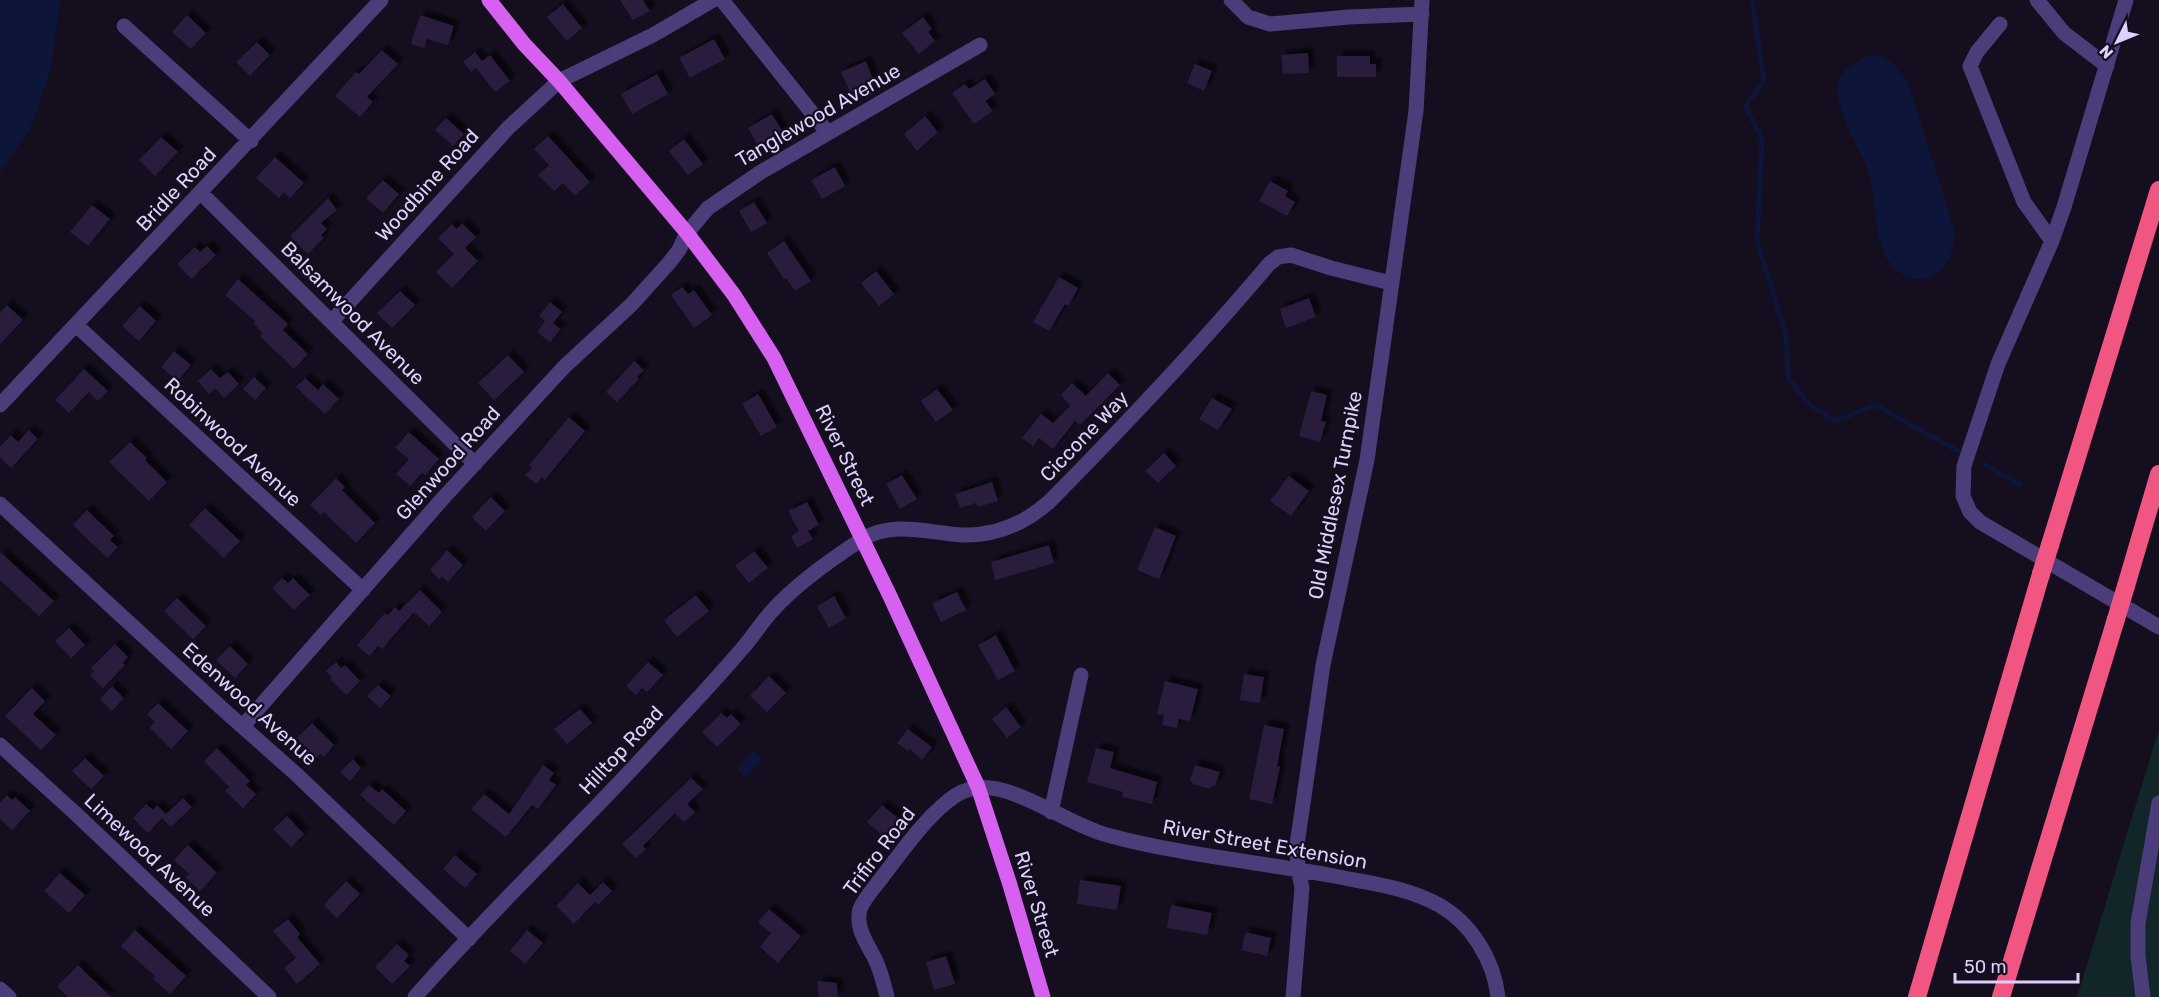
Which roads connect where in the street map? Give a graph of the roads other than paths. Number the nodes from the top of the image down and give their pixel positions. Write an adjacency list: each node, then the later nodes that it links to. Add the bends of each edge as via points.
1 (381, 0): 15 (street, Bridle Road)
2 (489, 0): 13 (main road, River Street)
3 (712, 0): 13 (street, Woodbine Road)
4 (722, 0): 14 (street)
5 (1231, 0): 8 (street, via 1248,17 1270,24)
6 (2037, 0): 12 (street, via 2064,33)
7 (2126, 0): 12 (street)
8 (1422, 7): 20 (street, Old Middlesex Turnpike, via 1416,111)
9 (2000, 24): 19 (street, via 1970,66 2024,202)
10 (124, 26): 15 (street)
11 (980, 45): 14 (street, Tanglewood Avenue)
12 (2107, 66): 19 (street)
13 (559, 81): 18 (main road, River Street); 21 (street, Woodbine Road, via 508,128)
14 (828, 133): 18 (street, Tanglewood Avenue, via 726,194 702,213)
15 (251, 141): 17 (street, Bridle Road)
16 (2159, 190): 46 (highway, bridge)
17 (201, 193): 21 (street, Balsamwood Avenue); 22 (street, Bridle Road)
18 (687, 232): 24 (street, Glenwood Road, via 669,264 564,367); 27 (main road, River Street, via 774,358)
19 (2052, 241): 29 (street, via 1994,375 1964,466 1963,496 1972,515 1987,526)
20 (1391, 283): 27 (street, Ciccone Way, via 1282,255 1269,264 1210,333 1077,474 1031,517 990,533 964,535 903,529); 36 (street, Old Middlesex Turnpike, via 1367,460 1323,665 1297,844)
21 (332, 321): 24 (street, Balsamwood Avenue)
22 (76, 325): 23 (street, Bridle Road); 28 (street, Robinwood Avenue)
23 (0, 405)
24 (475, 464): 28 (street, Glenwood Road)
25 (2159, 474): 47 (highway, bridge)
26 (0, 504): 31 (street, Edenwood Avenue)
27 (863, 539): 33 (main road, River Street); 37 (street, Hilltop Road, via 785,597 634,767)
28 (363, 590): 31 (street, Glenwood Road)
29 (2159, 627)
30 (1081, 675): 35 (street)
31 (243, 726): 37 (street, Edenwood Avenue)
32 (0, 745): 40 (street, Limewood Avenue)
33 (978, 787): 35 (street, River Street Extension, via 1004,789); 42 (street, Trifiro Road, via 955,796 933,814 860,909 859,927 879,968); 43 (main road, River Street)
34 (2159, 803): 48 (street, via 2139,905 2138,956)
35 (1051, 812): 36 (street, River Street Extension, via 1134,842)
36 (1298, 869): 44 (street, Old Middlesex Turnpike, via 1302,888); 45 (street, River Street Extension, via 1407,892 1449,912 1481,947)
37 (469, 939): 41 (street, Hilltop Road)
38 (0, 989): 39 (street)
39 (9, 997)
40 (269, 997)
41 (415, 997)
42 (887, 997)
43 (1042, 997)
44 (1293, 997)
45 (1498, 997)
46 (1917, 997)
47 (2001, 997)
48 (2143, 997)

